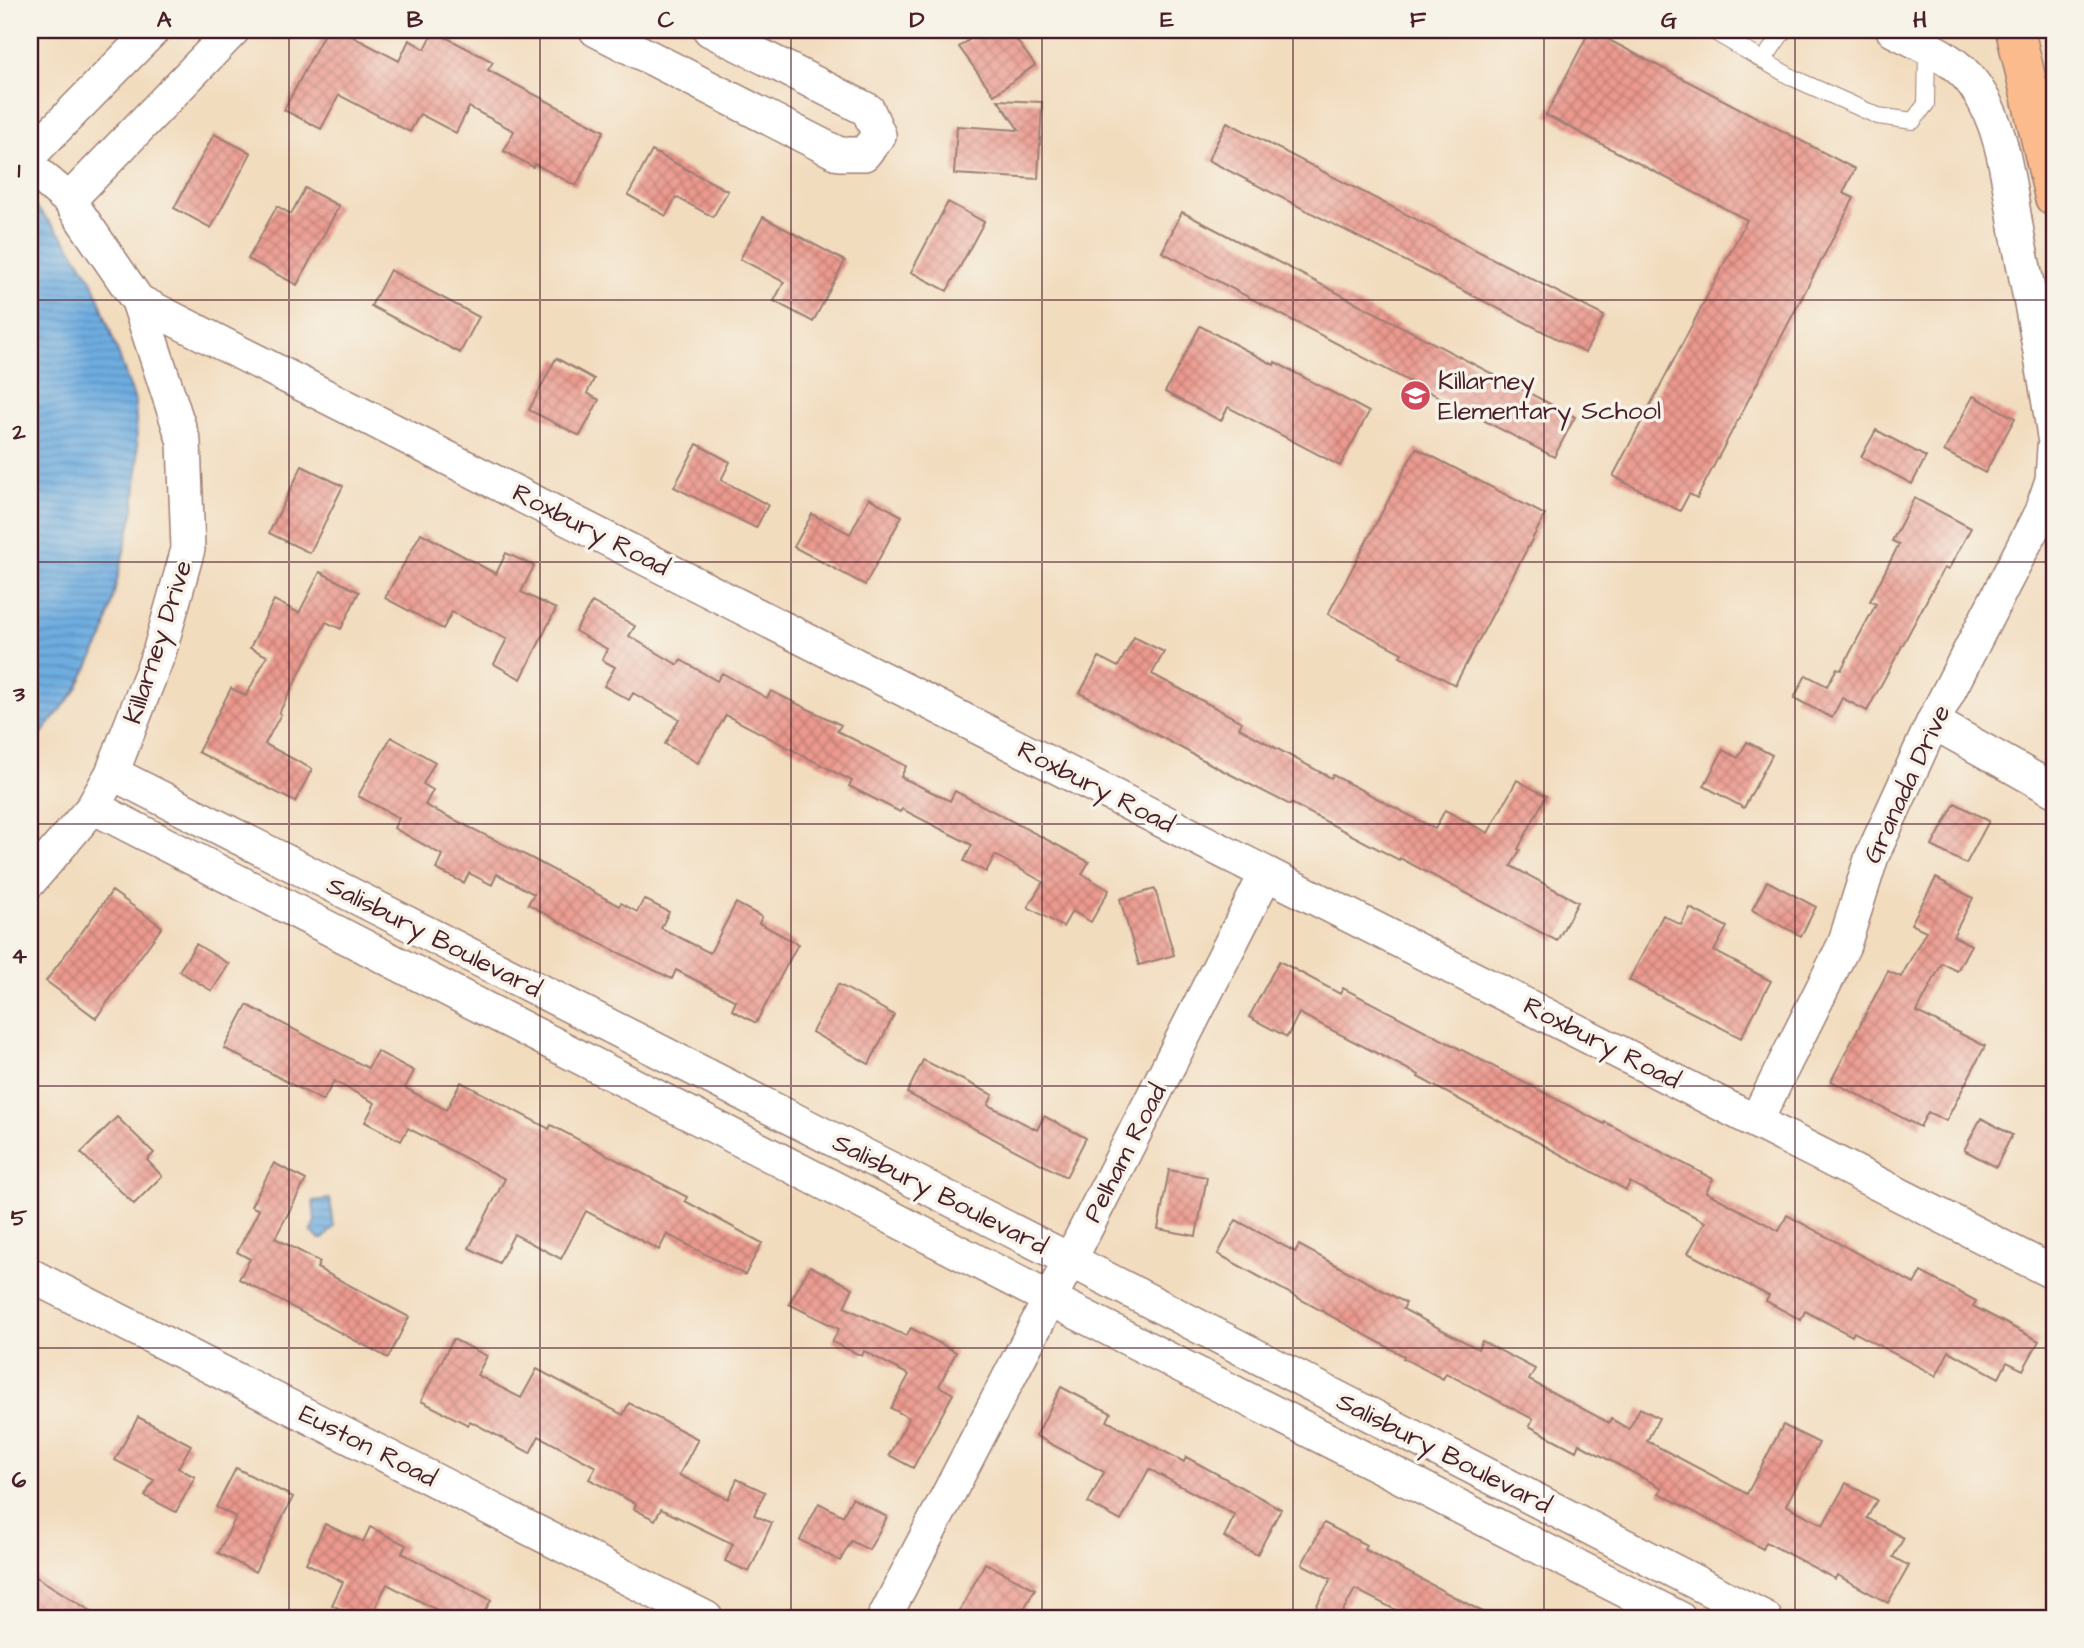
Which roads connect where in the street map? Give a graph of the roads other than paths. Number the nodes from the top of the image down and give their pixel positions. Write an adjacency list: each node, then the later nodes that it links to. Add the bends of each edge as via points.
1 (153, 30): 11 (street)
2 (233, 30): 14 (street)
3 (596, 30): 4 (street, via 839,154 864,154 879,135 868,110)
4 (710, 30)
5 (1711, 30): 10 (lane)
6 (1784, 30): 10 (lane)
7 (1893, 30): 9 (street)
8 (2015, 30): 13 (highway)
9 (1939, 54): 10 (lane, via 1926,104 1913,121 1878,116); 16 (street, via 1974,84 1997,134)
10 (1763, 61)
11 (30, 155)
12 (30, 167): 14 (street, Killarney Drive)
13 (2054, 197)
14 (69, 200): 15 (street, Killarney Drive)
15 (138, 301): 19 (street, Killarney Drive, via 184,442 188,549 159,653); 22 (street, Roxbury Road)
16 (2054, 437)
17 (2054, 446): 18 (street, Granada Drive, via 2052,480 2041,512)
18 (1933, 722): 20 (street); 24 (street, Granada Drive, via 1872,856 1844,944)
19 (112, 773): 21 (street, Killarney Drive); 25 (street, Salisbury Boulevard)
20 (2054, 790)
21 (93, 807): 23 (street, Killarney Drive); 28 (street, Salisbury Boulevard)
22 (1266, 874): 24 (street, Roxbury Road); 25 (street, Pelham Road)
23 (30, 881)
24 (1756, 1121): 26 (street, Roxbury Road)
25 (1070, 1260): 28 (street, Pelham Road); 32 (street, Salisbury Boulevard)
26 (2054, 1273)
27 (30, 1275): 29 (street, Euston Road)
28 (1050, 1299): 30 (street, Pelham Road); 31 (street, Salisbury Boulevard)
29 (706, 1618)
30 (884, 1618)
31 (1679, 1618)
32 (1765, 1618)

